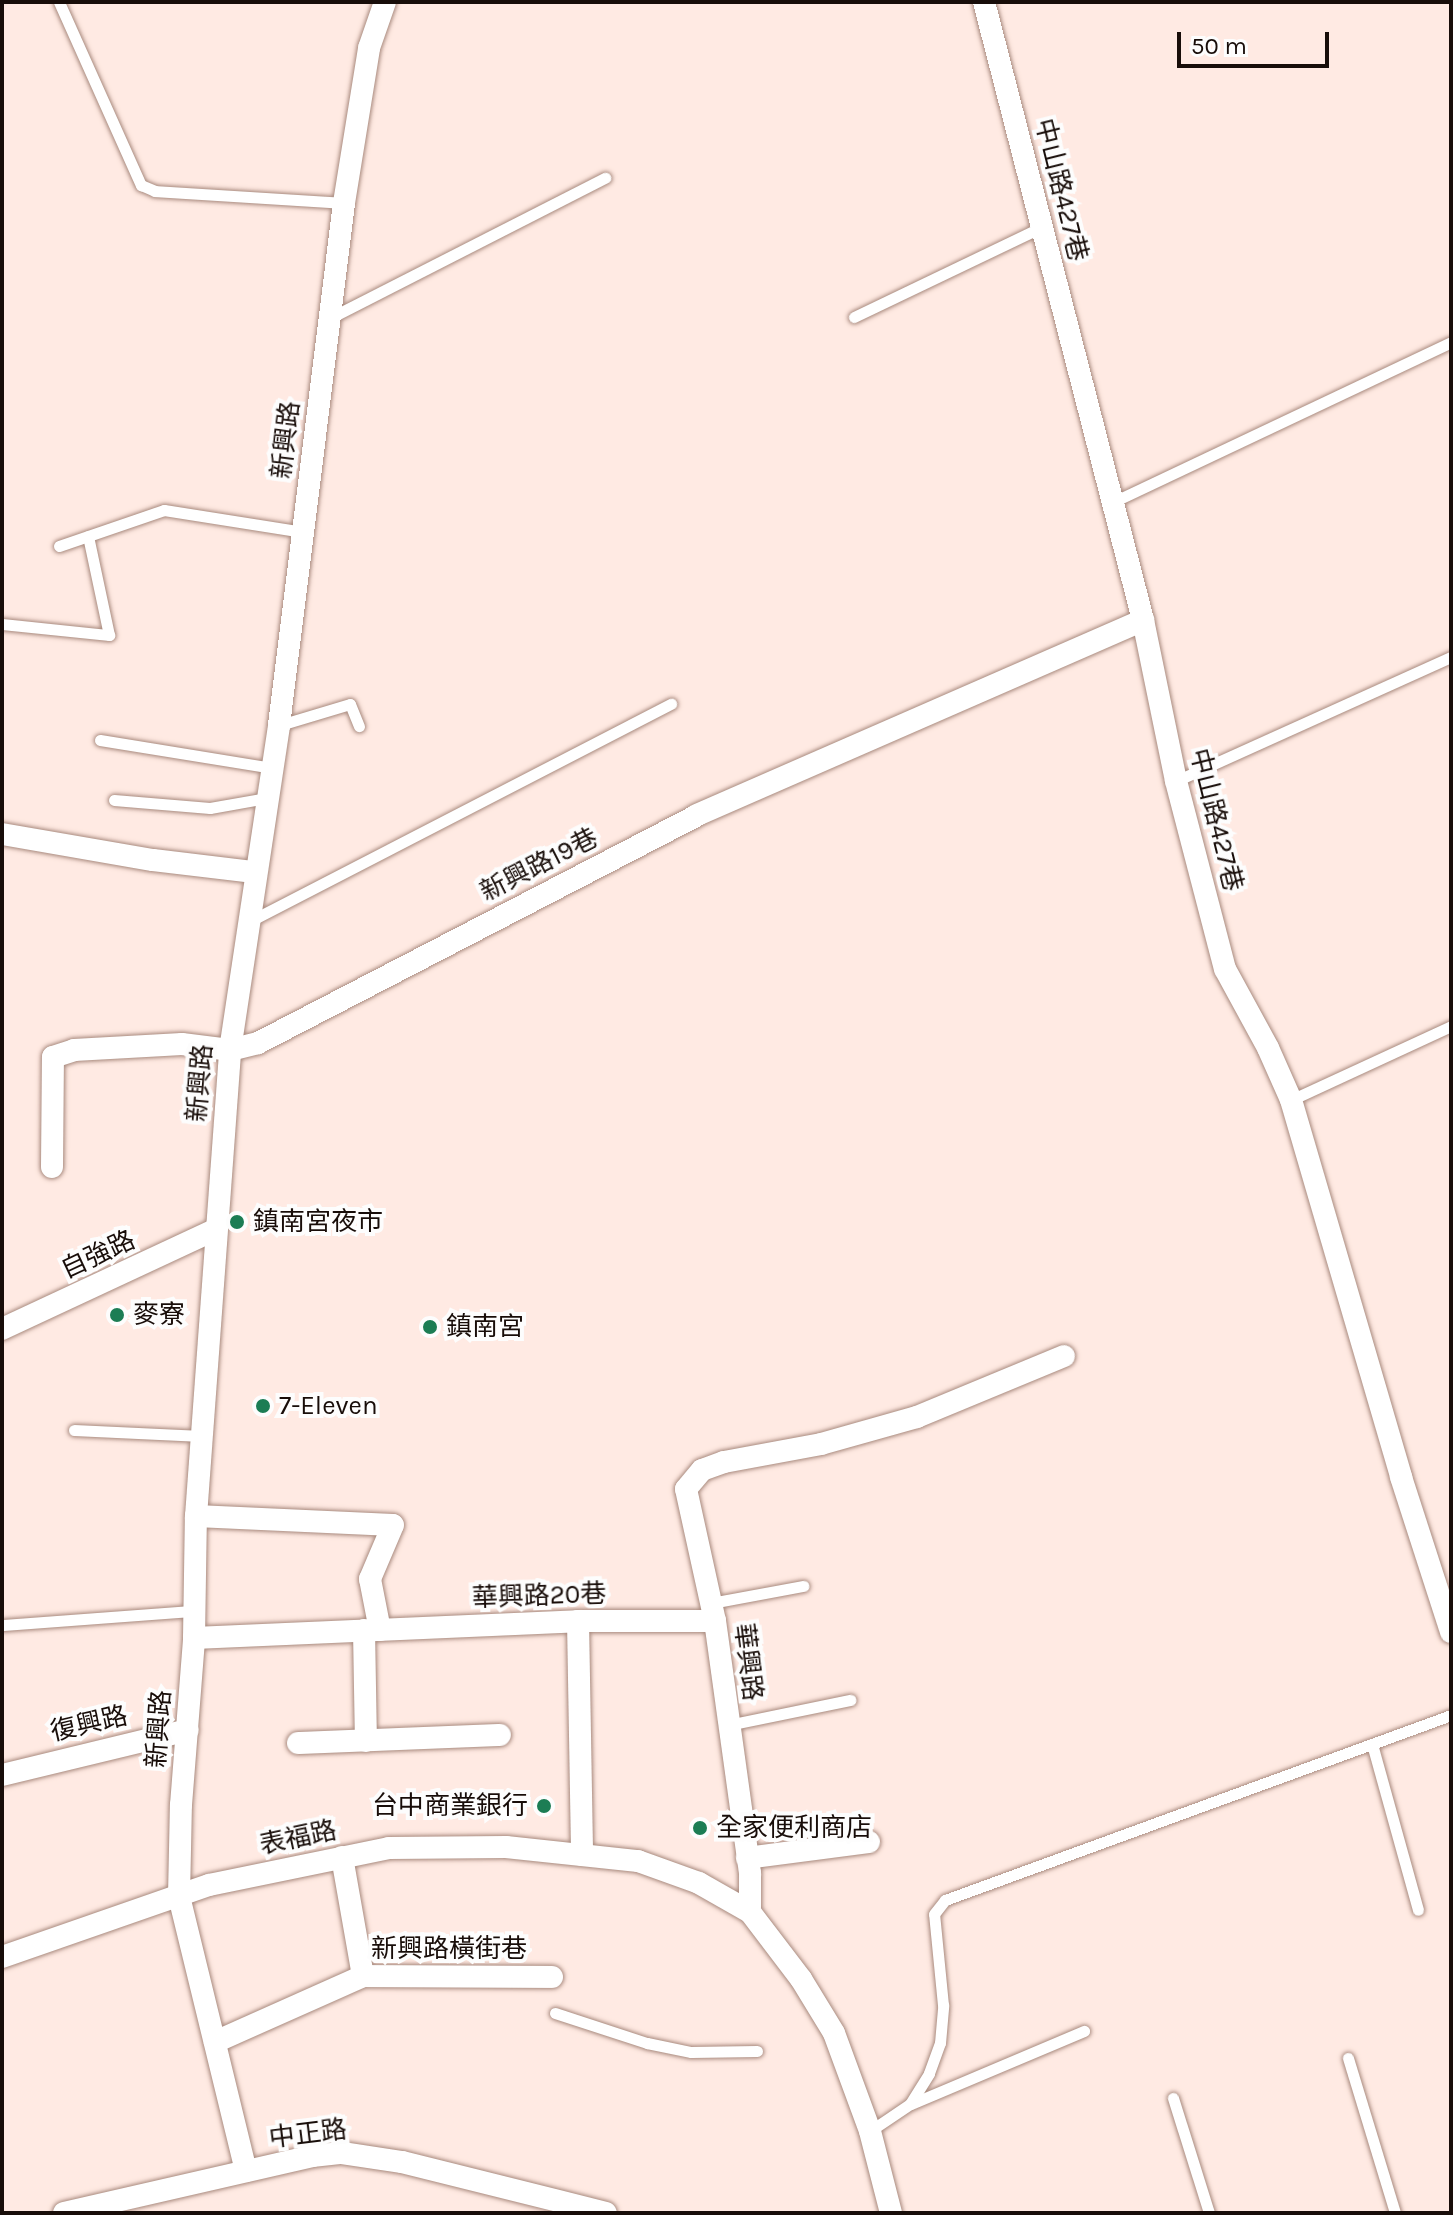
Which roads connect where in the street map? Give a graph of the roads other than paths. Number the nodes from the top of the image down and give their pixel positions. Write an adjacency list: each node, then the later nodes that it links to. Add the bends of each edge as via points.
1 (59, 2): 5 (lane, via 141,185 155,191)
2 (385, 2): 5 (street, 新興路, via 369,48)
3 (984, 2): 6 (street, 中山路427巷)
4 (605, 178): 8 (lane)
5 (344, 203): 8 (street, 新興路)
6 (1042, 227): 7 (lane); 10 (street, 中山路427巷)
7 (854, 317)
8 (330, 318): 11 (street, 新興路)
9 (1451, 342): 10 (lane)
10 (1113, 502): 14 (street, 中山路427巷)
11 (303, 532): 12 (lane, via 164,510); 18 (street, 新興路)
12 (88, 536): 13 (lane); 15 (lane, via 109,635)
13 (59, 546)
14 (1143, 620): 22 (street, 中山路427巷); 29 (street, 新興路19巷, via 697,815 258,1043)
15 (2, 624)
16 (1451, 657): 22 (lane)
17 (671, 704): 27 (lane)
18 (279, 725): 19 (lane, via 350,704); 21 (street, 新興路)
19 (359, 726)
20 (100, 740): 21 (lane)
21 (272, 768): 23 (street, 新興路)
22 (1176, 781): 30 (street, 中山路427巷, via 1225,969)
23 (267, 798): 24 (lane, via 210,808); 26 (street, 新興路)
24 (114, 800)
25 (2, 834): 26 (street)
26 (254, 872): 27 (street, 新興路)
27 (250, 921): 29 (street, 新興路)
28 (1451, 1026): 30 (lane)
29 (230, 1050): 31 (street, 新興路19巷, via 182,1044 74,1050 53,1057); 32 (street, 新興路)
30 (1291, 1100): 44 (street, 中山路427巷)
31 (52, 1167)
32 (216, 1229): 33 (street, 自強路); 36 (street, 新興路)
33 (2, 1329)
34 (1064, 1356): 40 (street, 華興路, via 917,1417 702,1470 686,1489)
35 (74, 1430): 36 (lane)
36 (202, 1436): 37 (street, 新興路)
37 (196, 1516): 39 (street, 新興路); 43 (street, via 393,1525 370,1579)
38 (803, 1586): 40 (lane)
39 (192, 1611): 42 (lane); 45 (street, 新興路)
40 (713, 1612): 41 (street, 華興路20巷); 48 (street, 華興路)
41 (578, 1621): 43 (street, 華興路20巷); 56 (street)
42 (2, 1625)
43 (372, 1630): 45 (street, 華興路20巷); 51 (street)
44 (1451, 1632)
45 (194, 1638): 49 (street, 新興路)
46 (850, 1700): 48 (lane)
47 (1451, 1715): 53 (lane)
48 (728, 1725): 58 (street, 華興路)
49 (188, 1730): 54 (street, 復興路); 59 (street, 新興路)
50 (500, 1735): 51 (street)
51 (366, 1741): 52 (street)
52 (298, 1743)
53 (1372, 1744): 60 (lane); 71 (lane, via 945,1900 934,1914 943,2005 940,2043)
54 (2, 1775)
55 (869, 1842): 58 (street)
56 (582, 1855): 57 (street, 表福路, via 506,1847 389,1848); 61 (street, 表福路, via 638,1861 699,1883)
57 (342, 1857): 59 (street, 表福路, via 209,1885); 63 (street)
58 (747, 1858): 61 (street, 華興路)
59 (179, 1897): 62 (street, 表福路); 67 (street, 新興路)
60 (1418, 1910)
61 (750, 1912): 72 (street, via 834,2033)
62 (2, 1957)
63 (363, 1976): 64 (street, 新興路橫街巷); 67 (street, 新興路橫街巷)
64 (552, 1977)
65 (555, 2013): 68 (lane, via 691,2052)
66 (1084, 2031): 71 (lane)
67 (215, 2042): 73 (street, 新興路)
68 (757, 2051)
69 (1348, 2058): 78 (lane)
70 (1173, 2098): 77 (lane)
71 (910, 2104): 72 (lane)
72 (870, 2131): 76 (street)
73 (246, 2171): 74 (street, 中正路); 75 (street, 中正路, via 342,2153 402,2162)
74 (64, 2213)
75 (606, 2213)
76 (891, 2213)
77 (1209, 2213)
78 (1395, 2213)

